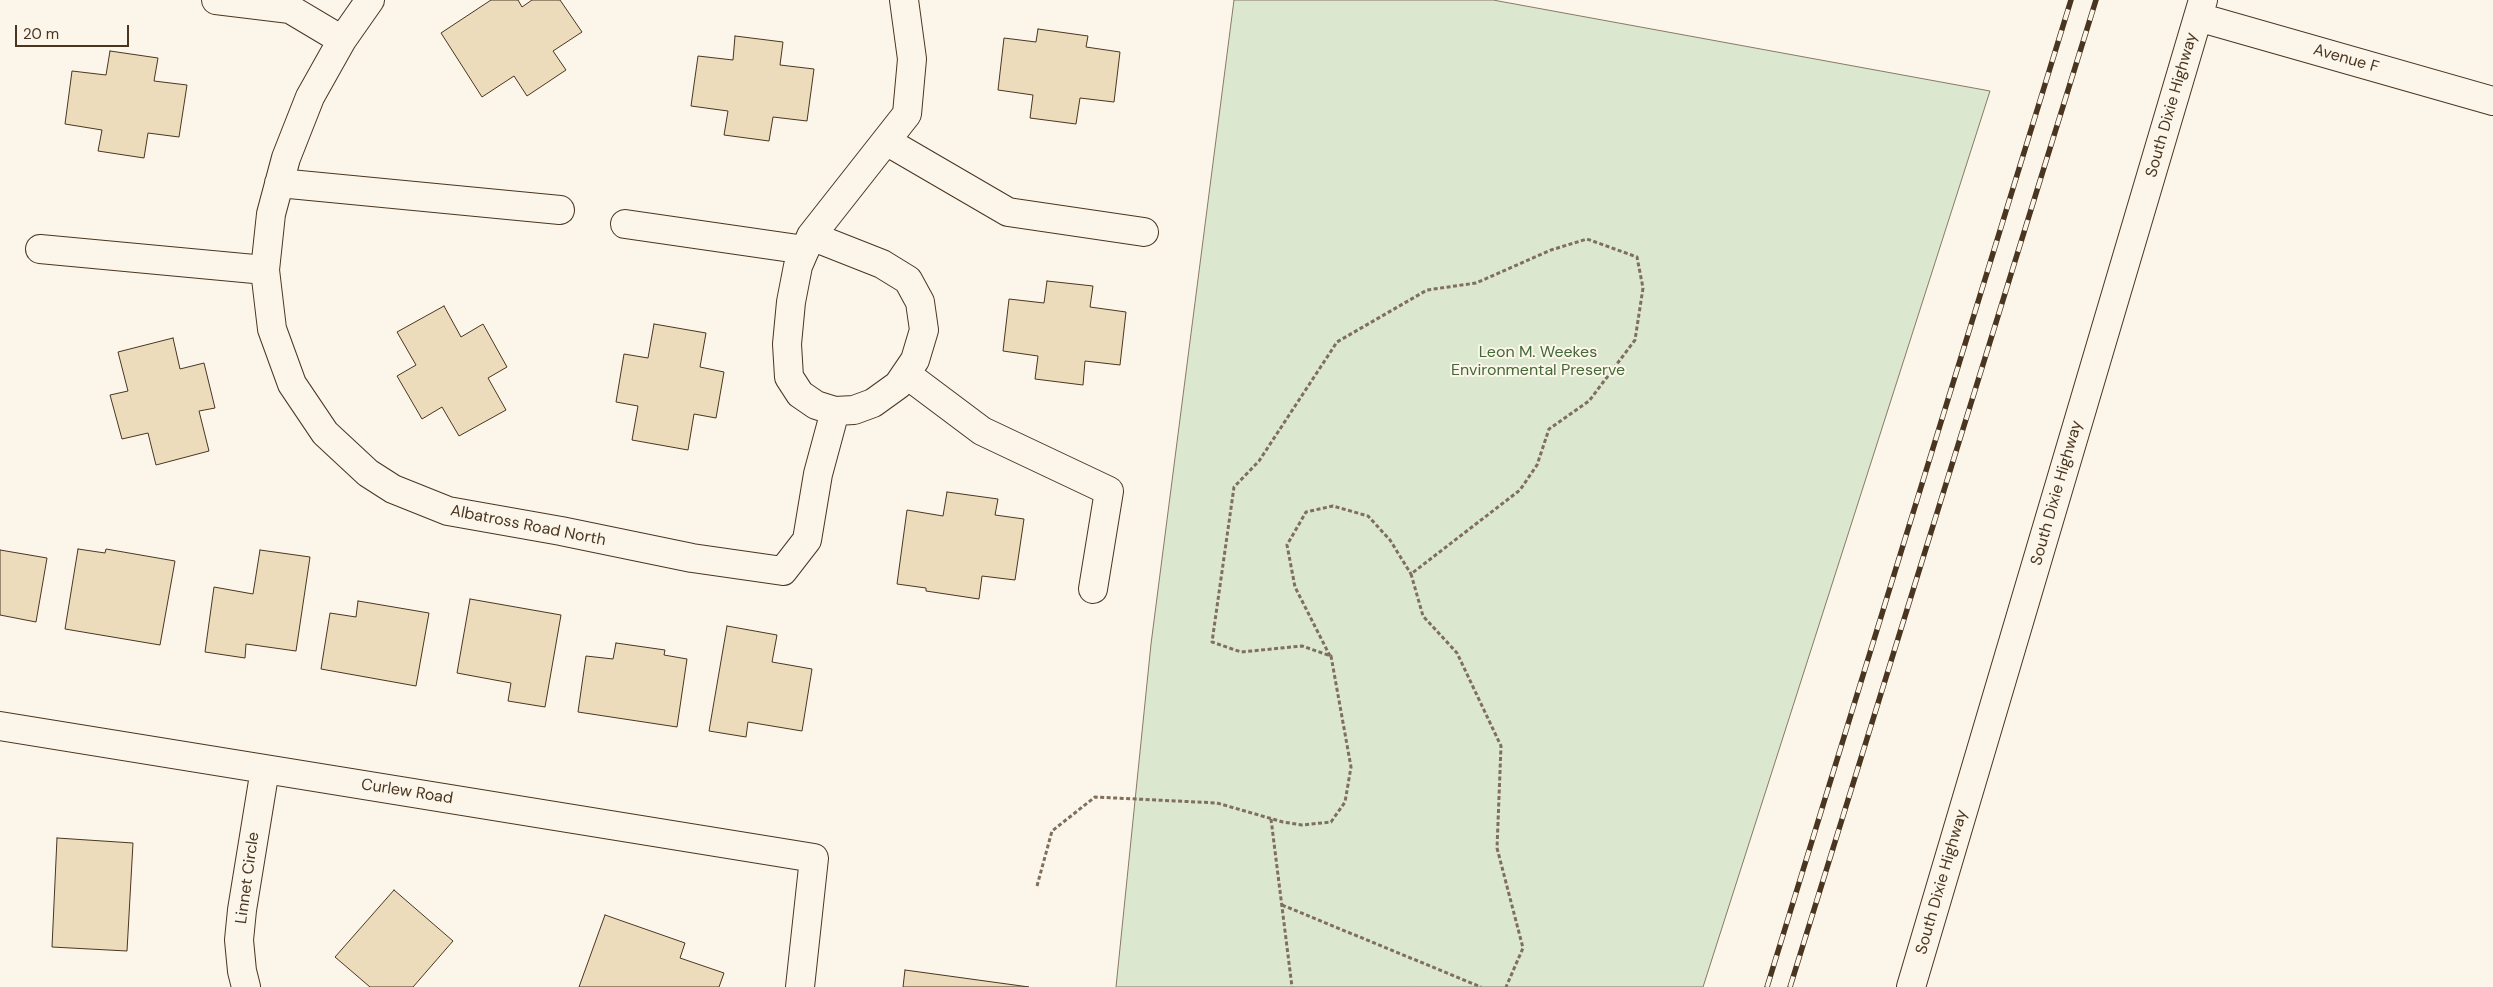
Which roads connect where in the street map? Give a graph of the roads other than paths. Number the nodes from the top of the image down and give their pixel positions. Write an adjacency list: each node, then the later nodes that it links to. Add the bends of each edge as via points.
1 (216, 0): 5 (street, via 290,10)
2 (370, 0): 5 (street, Albatross Road North)
3 (904, 0): 7 (street, via 912,59 907,114)
4 (2201, 9): 6 (street, Avenue F); 22 (street, South Dixie Highway)
5 (342, 40): 8 (street, Albatross Road North, via 310,97)
6 (2493, 101)
7 (886, 141): 11 (street, via 1008,212); 12 (street)
8 (279, 183): 9 (street); 14 (street, Albatross Road North, via 271,214)
9 (560, 210)
10 (625, 224): 12 (street)
11 (1144, 232)
12 (808, 243): 15 (street, via 882,264 908,280 920,302 924,330 916,360); 16 (street, via 798,266 791,302 787,344 789,378 808,400)
13 (40, 249): 14 (street)
14 (265, 270): 16 (street, Albatross Road North, via 272,329 292,384 325,433 368,473 393,489 448,512 692,558 783,571 807,540 818,474)
15 (906, 374): 16 (street, via 872,403 854,410); 17 (street, via 982,431 1109,490)
16 (834, 411)
17 (1093, 589)
18 (0, 726): 19 (street, Curlew Road)
19 (265, 769): 20 (street, Linnet Circle, via 239,940); 21 (street, Curlew Road, via 814,858)
20 (246, 987)
21 (800, 987)
22 (1911, 987)

